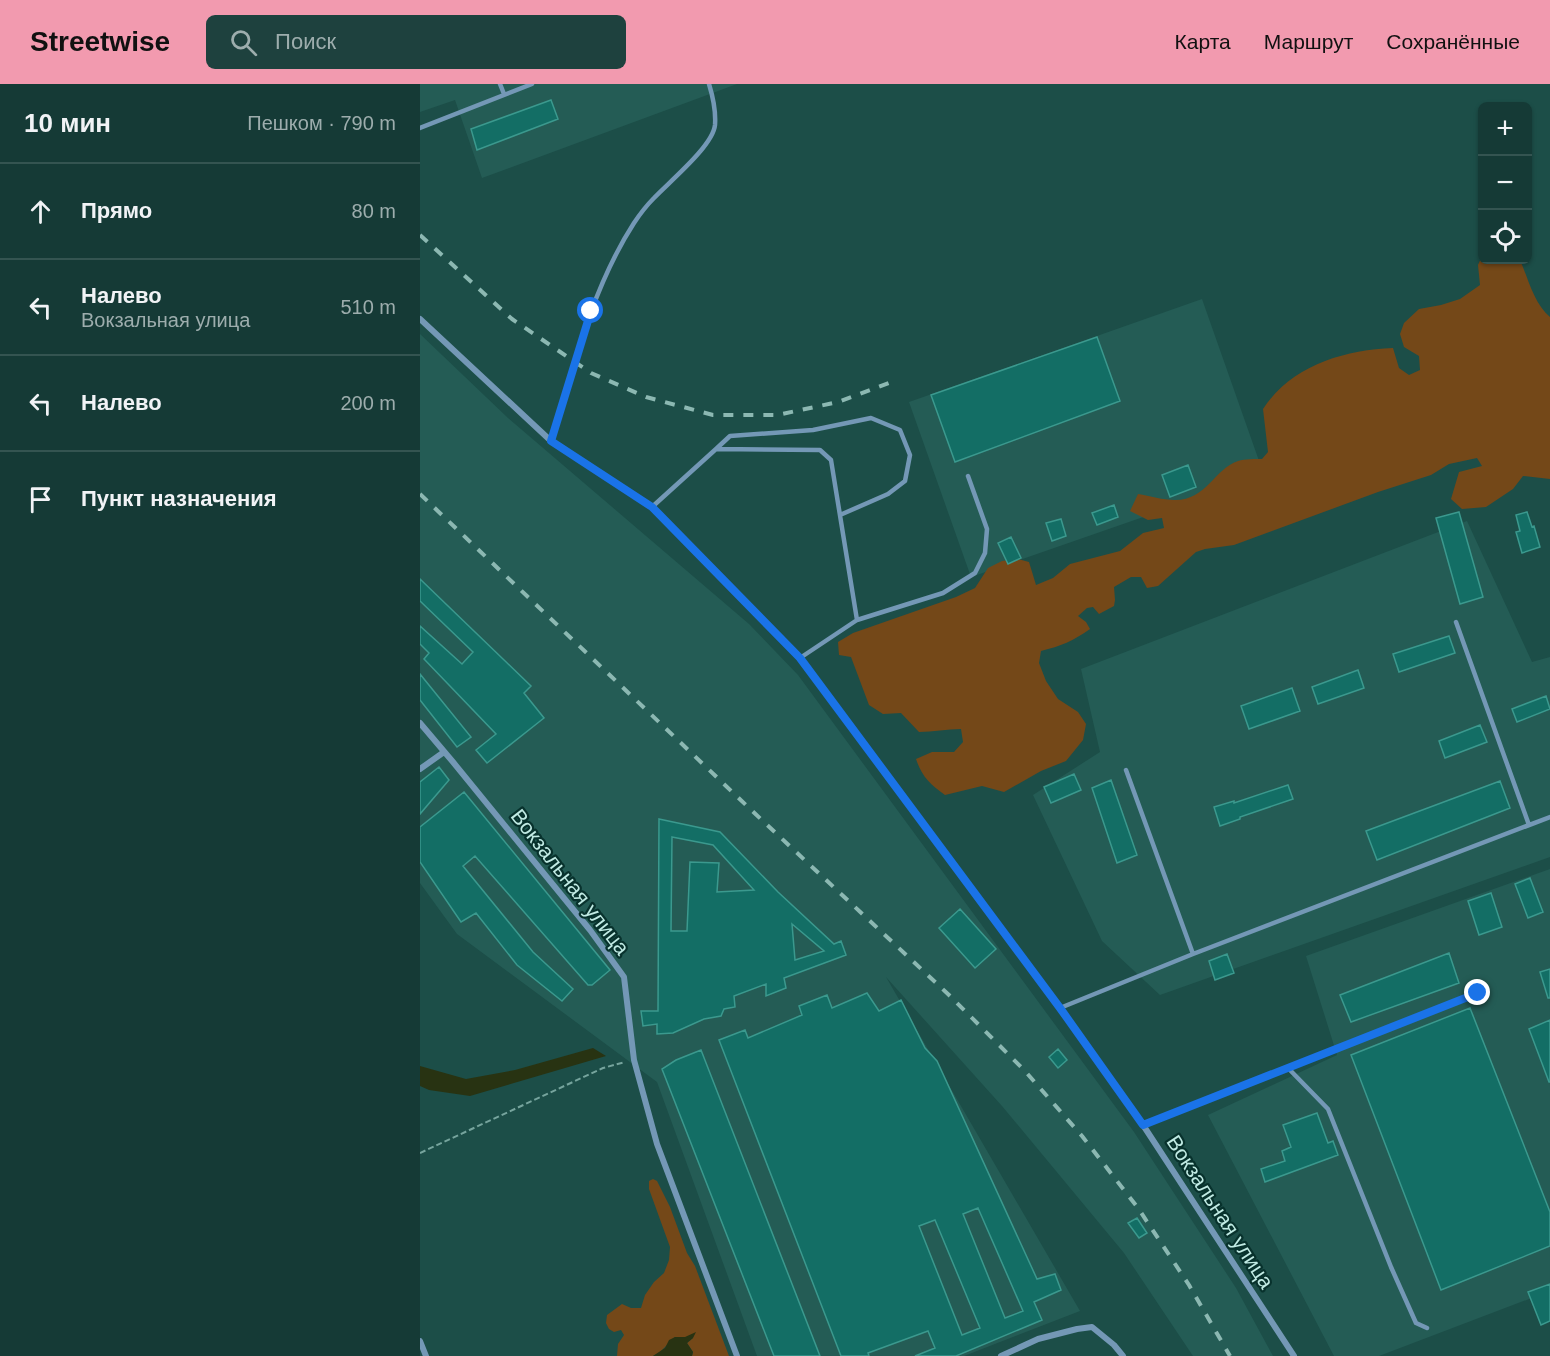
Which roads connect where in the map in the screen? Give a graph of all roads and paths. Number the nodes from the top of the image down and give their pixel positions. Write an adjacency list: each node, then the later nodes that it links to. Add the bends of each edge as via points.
1 (500, 84): 4 (lane)
2 (532, 84): 4 (lane)
3 (709, 84): 7 (lane, via 714,99 715,125 711,135 686,168 635,221 620,248 591,311)
4 (504, 94): 5 (lane)
5 (420, 128)
6 (420, 319): 7 (street, Вокзальная улица)
7 (551, 441): 10 (street, Вокзальная улица)
8 (716, 449): 10 (lane); 11 (lane, via 820,450 831,460); 11 (lane, via 730,436 813,430 871,418 900,430 910,455 905,481 888,494)
9 (968, 476): 12 (lane, via 987,529 985,553 975,573 943,593)
10 (652, 507): 14 (street, Вокзальная улица)
11 (840, 515): 12 (lane)
12 (857, 620): 14 (lane)
13 (1456, 622): 20 (lane)
14 (800, 658): 23 (street, Вокзальная улица)
15 (420, 723): 16 (street, Вокзальная улица)
16 (444, 752): 17 (street); 24 (street, Вокзальная улица, via 624,977)
17 (420, 769)
18 (1126, 770): 21 (lane)
19 (1550, 817): 20 (lane)
20 (1529, 825): 21 (lane)
21 (1193, 954): 23 (lane)
22 (1478, 993): 25 (lane)
23 (1060, 1008): 26 (street, Вокзальная улица)
24 (634, 1060): 27 (path, via 603,1068); 31 (street, Вокзальная улица, via 657,1144)
25 (1288, 1068): 26 (lane); 28 (lane, via 1328,1109 1416,1323)
26 (1143, 1125): 34 (street, Вокзальная улица)
27 (420, 1153)
28 (1427, 1328)
29 (420, 1341): 30 (street)
30 (426, 1356)
31 (737, 1356)
32 (1001, 1356): 33 (street, via 1038,1339 1092,1327)
33 (1123, 1356)
34 (1294, 1356)

